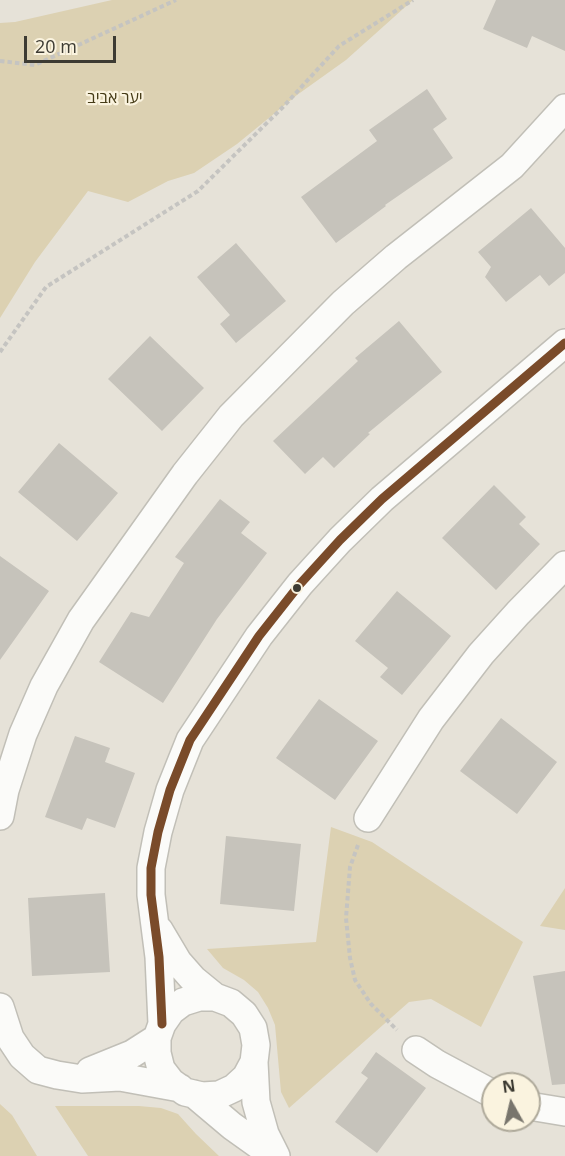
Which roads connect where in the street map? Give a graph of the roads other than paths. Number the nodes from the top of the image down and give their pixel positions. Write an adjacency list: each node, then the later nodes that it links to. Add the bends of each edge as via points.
1 (565, 108): 4 (street, via 512,166 344,303 231,416 191,466 81,620 44,686 23,734)
2 (565, 343): 6 (street, via 382,499 300,584 259,636 190,740 170,790 151,868)
3 (565, 565): 5 (street, via 481,654 431,720)
4 (0, 816)
5 (368, 818)
6 (153, 918): 7 (street, via 178,962); 9 (street, via 159,957)
7 (215, 997): 9 (street, via 183,1002 171,1011); 11 (street, via 231,1003 253,1028)
8 (0, 1008): 12 (street, via 10,1038 22,1056 38,1070)
9 (159, 1031): 12 (street, via 132,1054); 14 (street, via 157,1053 161,1069 171,1082)
10 (416, 1050): 13 (street)
11 (254, 1062): 14 (street, via 246,1077 219,1095 202,1096); 17 (street, via 256,1102)
12 (72, 1077): 14 (street, via 120,1077)
13 (481, 1088)
14 (187, 1091): 17 (street)
15 (541, 1108): 16 (street)
16 (565, 1112)
17 (275, 1156)

